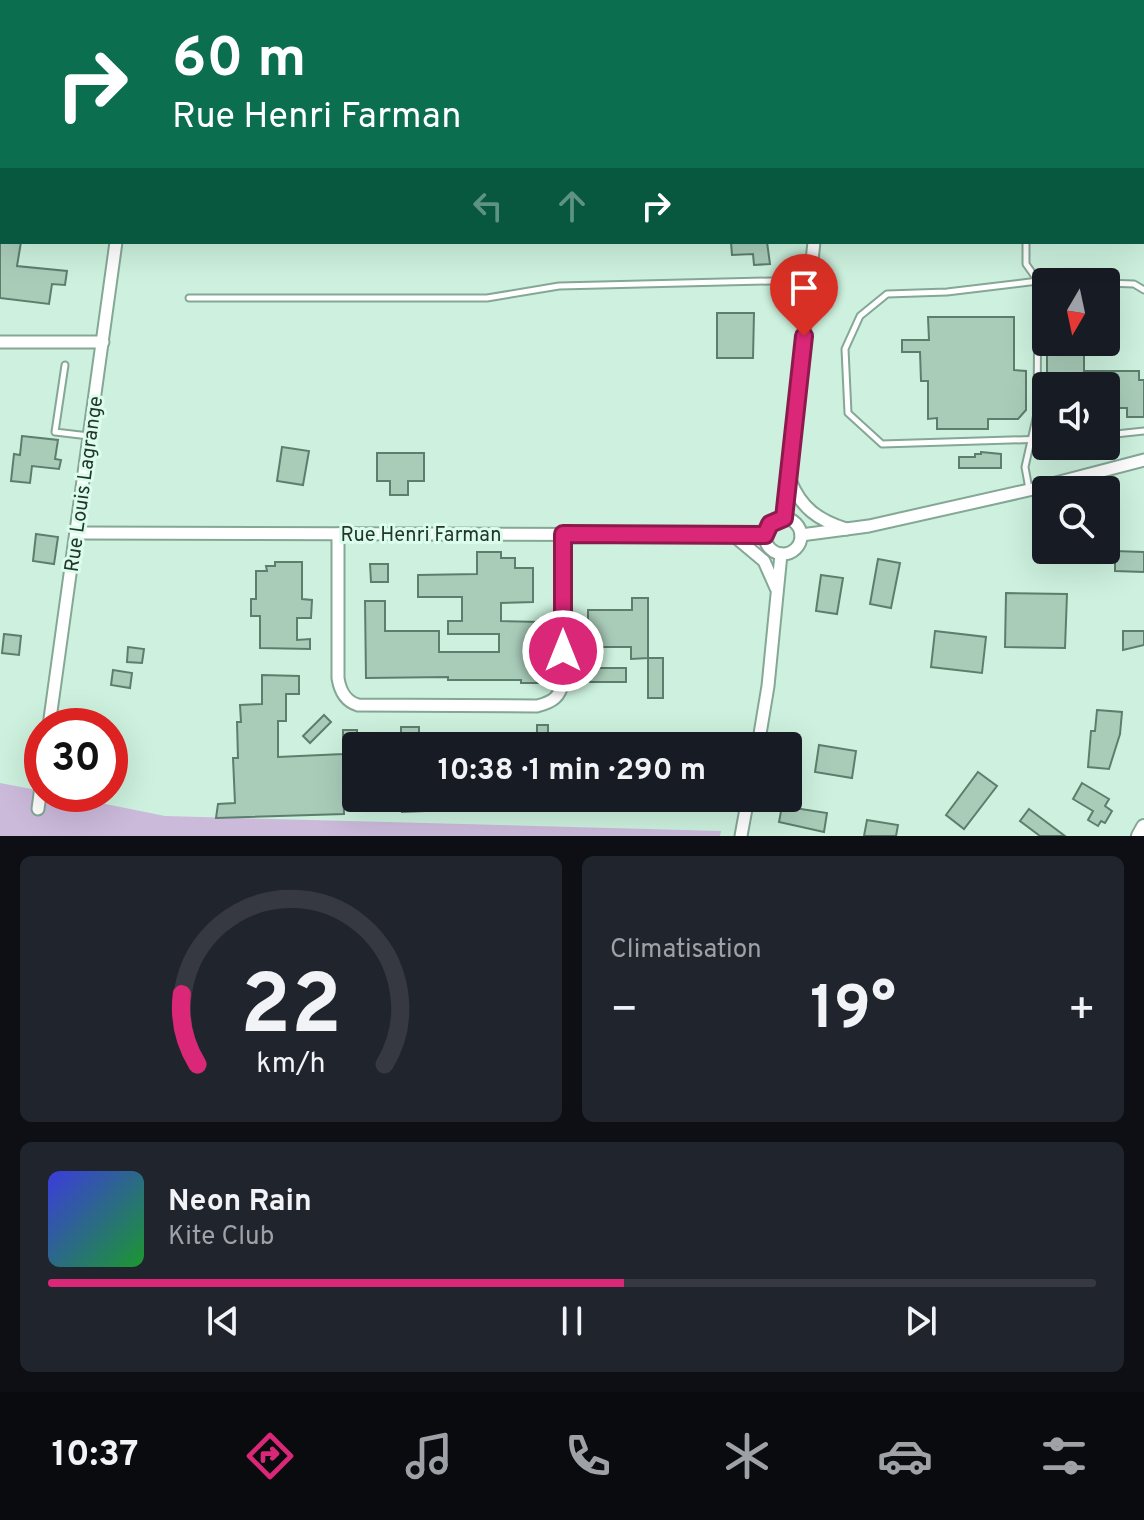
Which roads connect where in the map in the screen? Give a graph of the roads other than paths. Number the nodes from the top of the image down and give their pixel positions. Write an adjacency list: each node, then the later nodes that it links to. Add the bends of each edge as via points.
1 (116, 244): 11 (street, Rue Louis Lagrange)
2 (814, 244): 5 (street)
3 (1026, 244): 4 (lane, via 1026,264)
4 (1032, 272)
5 (810, 280): 9 (lane, via 559,286 487,298); 21 (street)
6 (1032, 282): 17 (lane, via 887,294 860,316 845,349 848,413 882,444)
7 (1120, 284): 8 (lane)
8 (1144, 290)
9 (189, 298)
10 (0, 342): 11 (street)
11 (103, 342): 16 (street, Rue Louis Lagrange)
12 (1037, 356): 17 (lane)
13 (65, 365): 16 (lane, via 55,432)
14 (1144, 431): 15 (lane)
15 (1120, 434)
16 (90, 436): 25 (street, Rue Louis Lagrange)
17 (1031, 440): 22 (lane, via 1025,467)
18 (1144, 460): 19 (street)
19 (1129, 465): 20 (street); 22 (street)
20 (1144, 467)
21 (788, 475): 23 (street); 24 (street, via 810,513)
22 (1029, 490): 24 (street)
23 (784, 518): 29 (street, via 770,524); 30 (street, via 796,524)
24 (849, 529): 30 (street)
25 (76, 533): 26 (street, Rue Henri Farman); 33 (street, Rue Louis Lagrange)
26 (338, 534): 27 (street, Rue Henri Farman); 27 (street, via 338,678 345,697 358,705 537,706 555,699 563,681)
27 (563, 534): 28 (street, Rue Henri Farman)
28 (733, 535): 29 (street, Rue Henri Farman); 32 (street, via 764,561)
29 (765, 535): 31 (street, via 768,546)
30 (801, 535): 31 (street, via 795,549)
31 (781, 554): 32 (street)
32 (777, 592): 34 (street)
33 (52, 708)
34 (760, 732)
35 (745, 812): 37 (street)
36 (1144, 827): 38 (street)
37 (741, 836)
38 (1139, 836)

